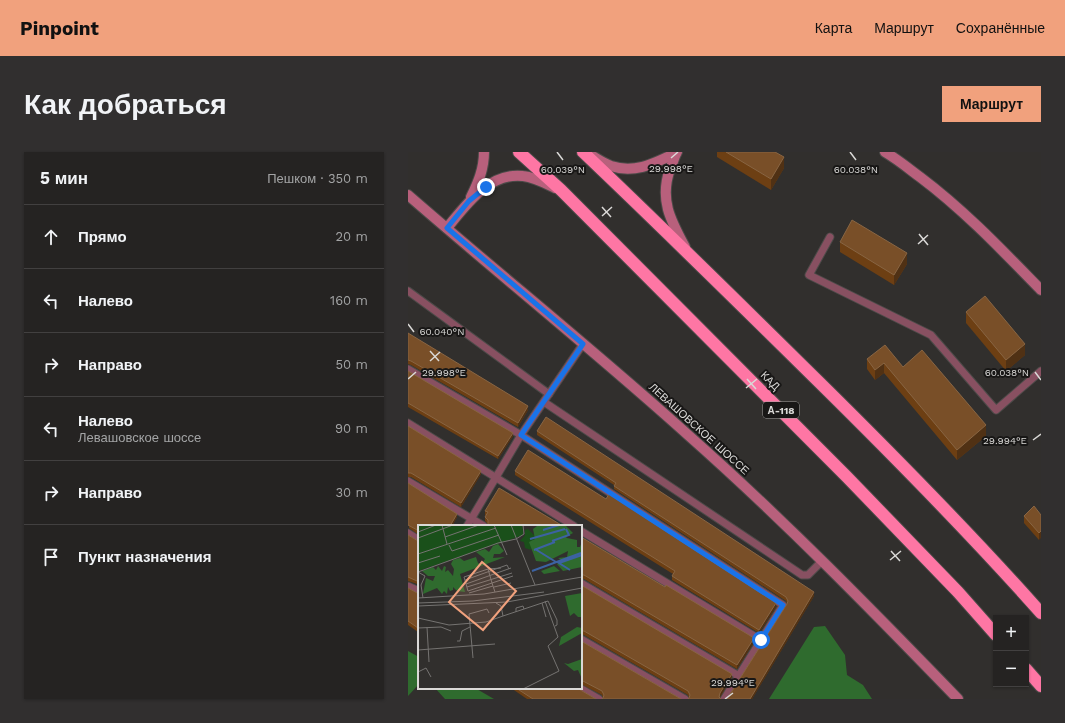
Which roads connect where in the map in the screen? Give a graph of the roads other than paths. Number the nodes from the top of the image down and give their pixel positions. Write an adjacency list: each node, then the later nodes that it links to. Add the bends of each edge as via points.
1 (484, 152): 8 (main road, via 479,182)
2 (518, 152): 6 (highway, КАД / А-118)
3 (584, 152): 5 (main road, via 624,169 637,169); 11 (highway)
4 (885, 152): 12 (main road, via 942,194 988,235)
5 (677, 153): 11 (main road, via 668,176 665,195 667,210)
6 (561, 190): 8 (main road, via 525,176 512,176 486,187); 35 (highway, КАД / А-118, via 847,477)
7 (408, 195): 9 (main road, ЛЕВАШОВСКОЕ ШОССЕ)
8 (469, 201): 9 (main road)
9 (447, 228): 14 (main road, ЛЕВАШОВСКОЕ ШОССЕ)
10 (830, 237): 16 (lane, via 809,275 931,335 996,410)
11 (687, 251): 34 (highway, via 906,469)
12 (1041, 290)
13 (408, 291): 17 (lane)
14 (583, 344): 17 (lane); 30 (main road, ЛЕВАШОВСКОЕ ШОССЕ, via 693,439)
15 (408, 368): 20 (lane)
16 (1041, 371)
17 (550, 394): 18 (lane)
18 (544, 402): 20 (lane); 30 (lane, via 802,575 808,575)
19 (408, 423): 21 (lane)
20 (521, 435): 21 (lane); 37 (lane, via 783,605)
21 (496, 478): 23 (lane); 26 (lane)
22 (408, 481): 23 (lane)
23 (472, 519): 24 (lane); 25 (lane)
24 (468, 525)
25 (482, 525)
26 (572, 525)
27 (582, 532): 37 (lane)
28 (408, 533): 29 (lane)
29 (418, 539)
30 (822, 561): 45 (main road, ЛЕВАШОВСКОЕ ШОССЕ)
31 (582, 584): 39 (lane)
32 (408, 586): 33 (lane)
33 (418, 591)
34 (1041, 613)
35 (993, 632)
36 (582, 639): 43 (lane)
37 (761, 640): 39 (lane)
38 (1029, 672): 40 (highway)
39 (739, 676): 44 (lane)
40 (1041, 686)
41 (582, 689): 42 (lane)
42 (599, 699)
43 (684, 699)
44 (724, 699)
45 (958, 699)

